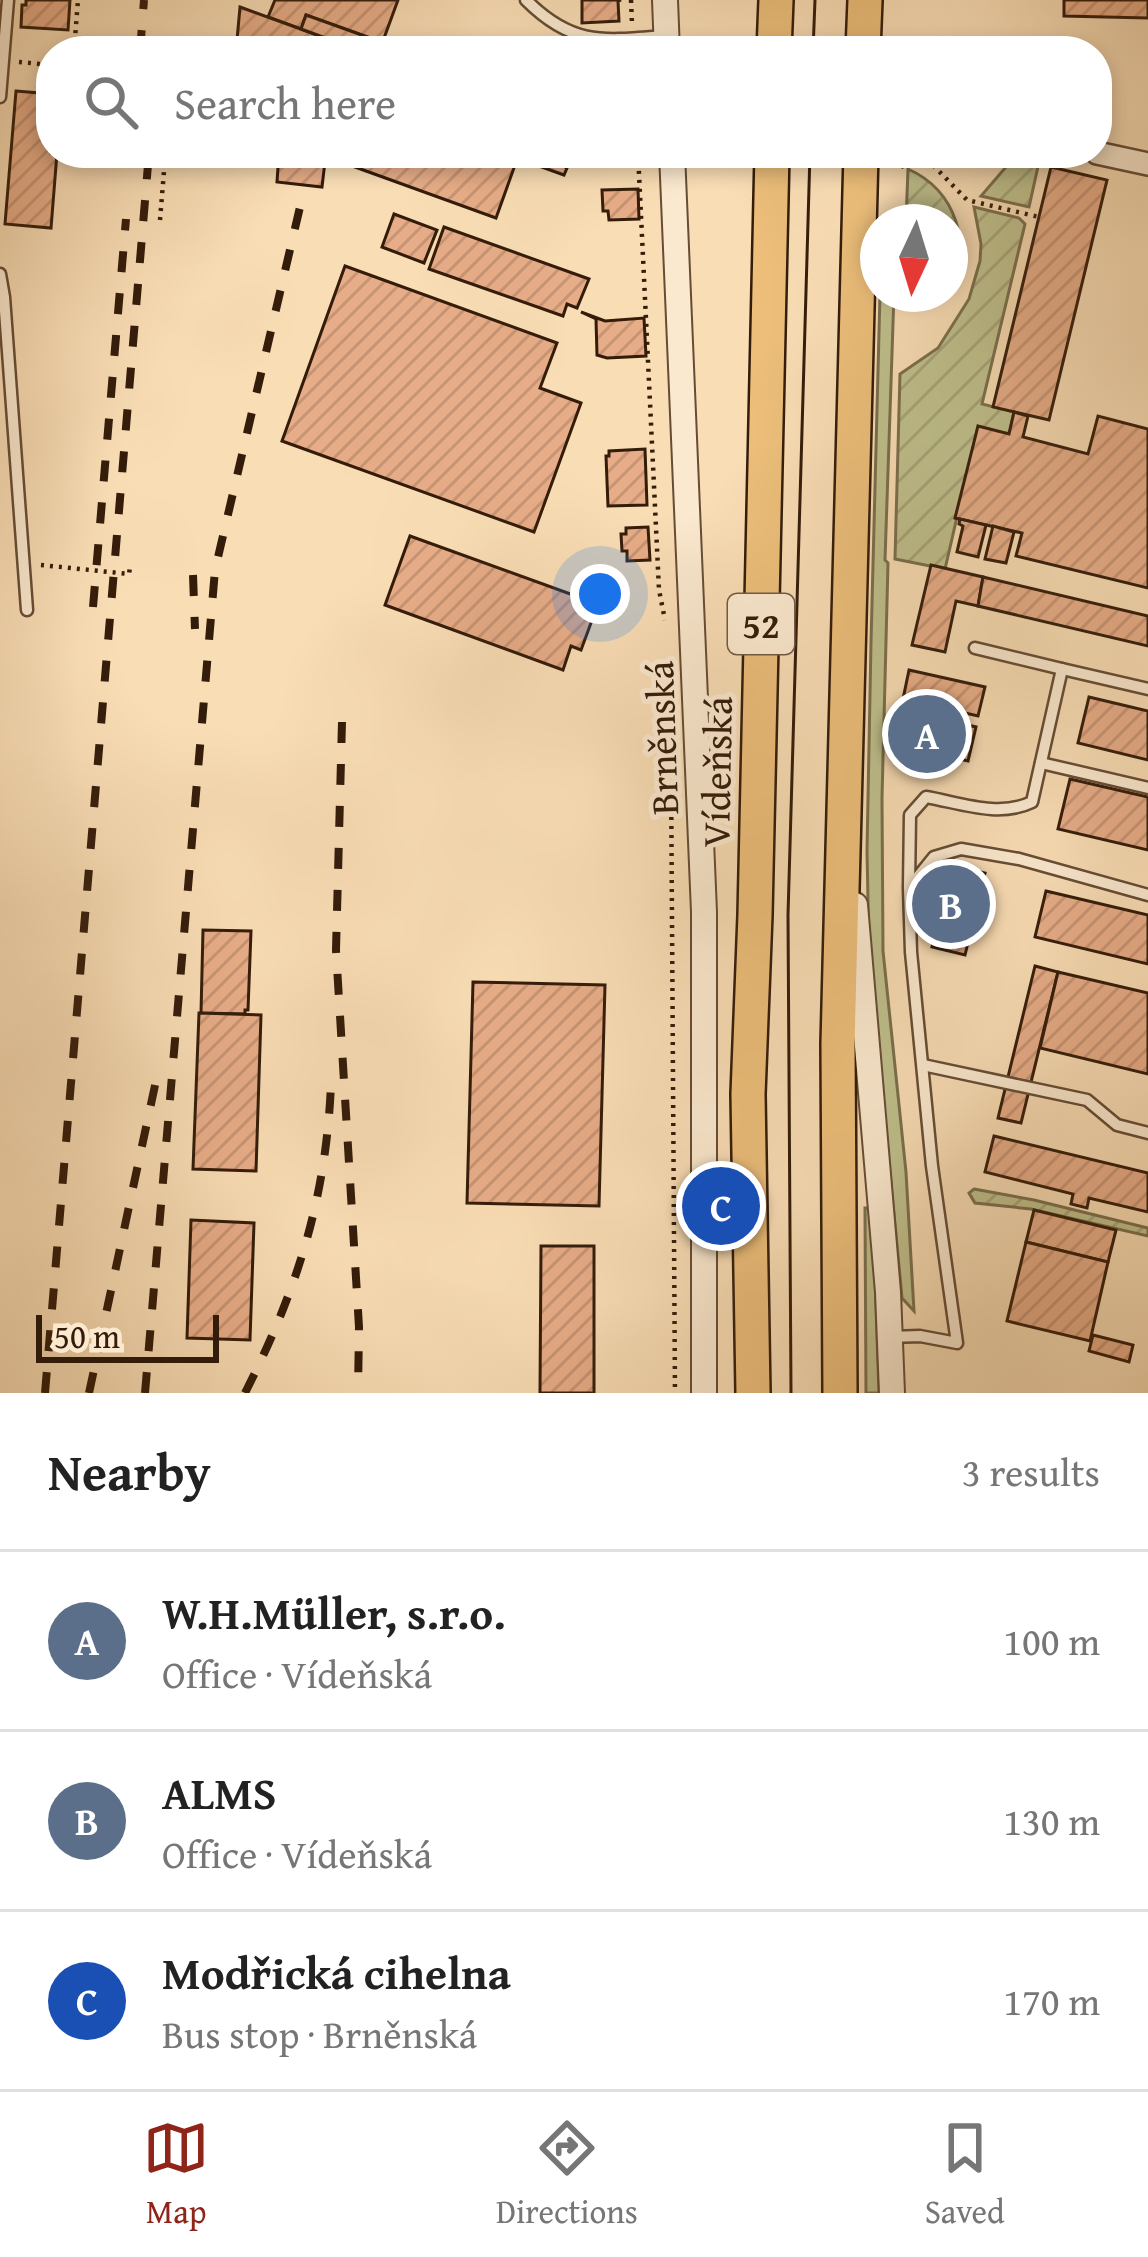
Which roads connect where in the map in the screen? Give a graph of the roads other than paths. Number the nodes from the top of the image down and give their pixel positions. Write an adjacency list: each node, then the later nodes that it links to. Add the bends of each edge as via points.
1 (8, 0): 10 (lane)
2 (526, 0): 6 (lane, via 546,20)
3 (665, 0): 7 (street)
4 (776, 0): 8 (highway)
5 (865, 0): 9 (highway)
6 (585, 36)
7 (667, 36)
8 (775, 36)
9 (864, 36)
10 (0, 97)
11 (1112, 156): 12 (street)
12 (1148, 164)
13 (673, 168): 29 (street, Brněnská, via 704,912)
14 (772, 168): 30 (highway, Vídeňská / 52, via 748,1094)
15 (861, 168): 22 (highway, 52)
16 (0, 274): 17 (lane)
17 (27, 610)
18 (975, 648): 19 (lane)
19 (1062, 669): 20 (lane); 21 (lane)
20 (1148, 689)
21 (1041, 763): 23 (lane); 24 (lane, via 1032,802 1016,810 926,796 910,815)
22 (847, 783): 28 (street); 31 (highway, 52, via 838,1044)
23 (1148, 788)
24 (909, 888): 25 (lane, via 934,857 961,849); 26 (lane)
25 (1148, 895)
26 (923, 1065): 27 (lane, via 1087,1100 1118,1125); 28 (lane, via 957,1343)
27 (1148, 1133)
28 (890, 1336): 32 (street)
29 (704, 1393)
30 (753, 1393)
31 (840, 1393)
32 (892, 1393)

